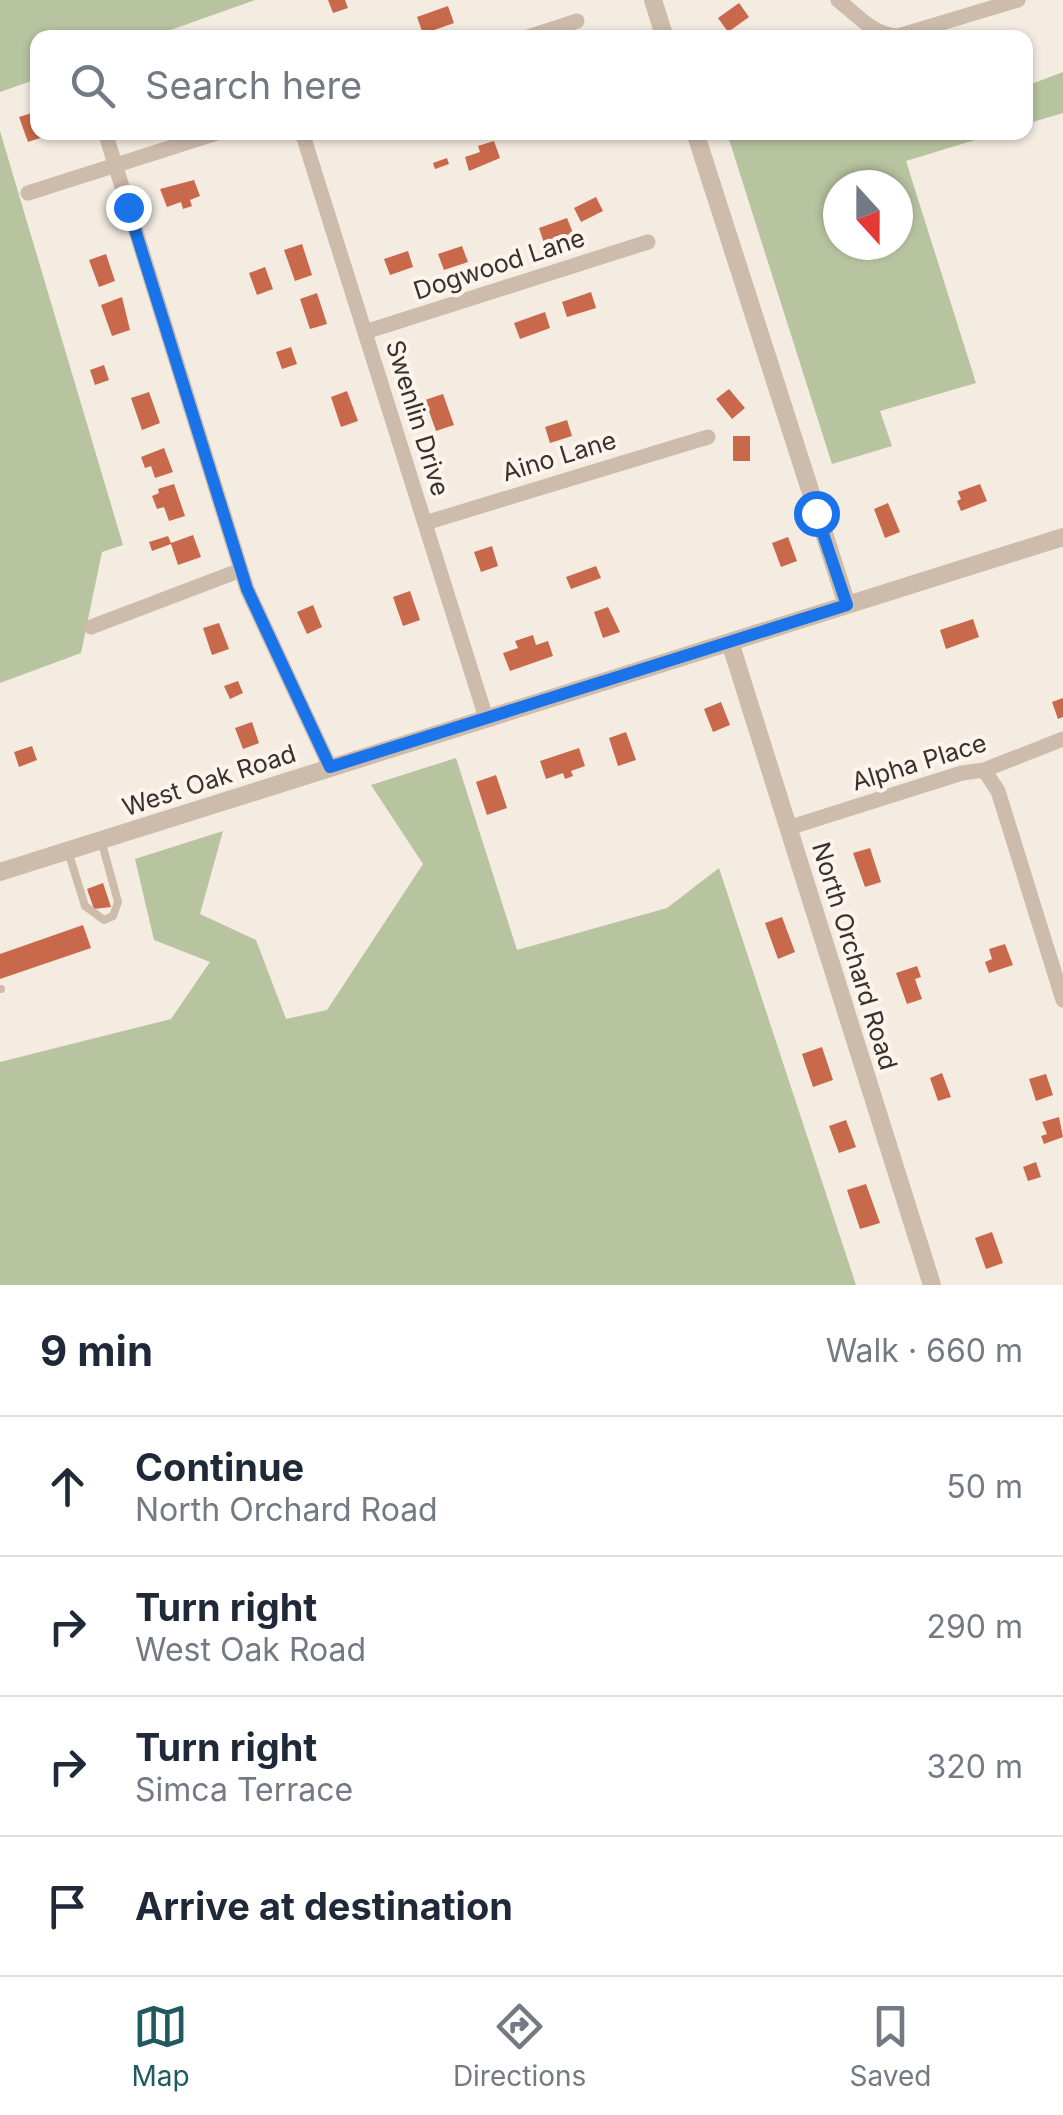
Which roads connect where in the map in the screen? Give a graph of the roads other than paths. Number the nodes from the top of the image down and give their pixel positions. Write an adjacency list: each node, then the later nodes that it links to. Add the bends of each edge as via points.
1 (652, 0): 6 (street)
2 (838, 0): 7 (street)
3 (1018, 0): 8 (street)
4 (578, 21): 5 (street)
5 (550, 30)
6 (661, 30)
7 (874, 30)
8 (918, 30)
9 (108, 140): 13 (street)
10 (196, 140): 13 (street)
11 (305, 140): 16 (street, Swenlin Drive)
12 (698, 140): 21 (street)
13 (116, 166): 14 (street); 20 (street)
14 (28, 194)
15 (648, 242): 16 (street, Dogwood Lane)
16 (365, 332): 18 (street, Swenlin Drive)
17 (708, 437): 18 (street, Aino Lane)
18 (425, 523): 24 (street, Swenlin Drive)
19 (1063, 537): 21 (street, West Oak Road)
20 (241, 570): 22 (street); 26 (street)
21 (847, 605): 23 (street, West Oak Road)
22 (91, 626)
23 (730, 642): 24 (street, West Oak Road); 28 (street, North Orchard Road)
24 (486, 718): 26 (street, West Oak Road)
25 (1063, 739): 27 (street, Alpha Place)
26 (330, 767): 29 (street, West Oak Road)
27 (984, 770): 28 (street, Alpha Place); 32 (street, via 998,791)
28 (788, 828): 33 (street, North Orchard Road)
29 (101, 840): 30 (street, West Oak Road); 30 (lane, via 118,902 104,920 86,906)
30 (68, 851): 31 (street, West Oak Road)
31 (0, 872)
32 (1063, 1000)
33 (932, 1285)

